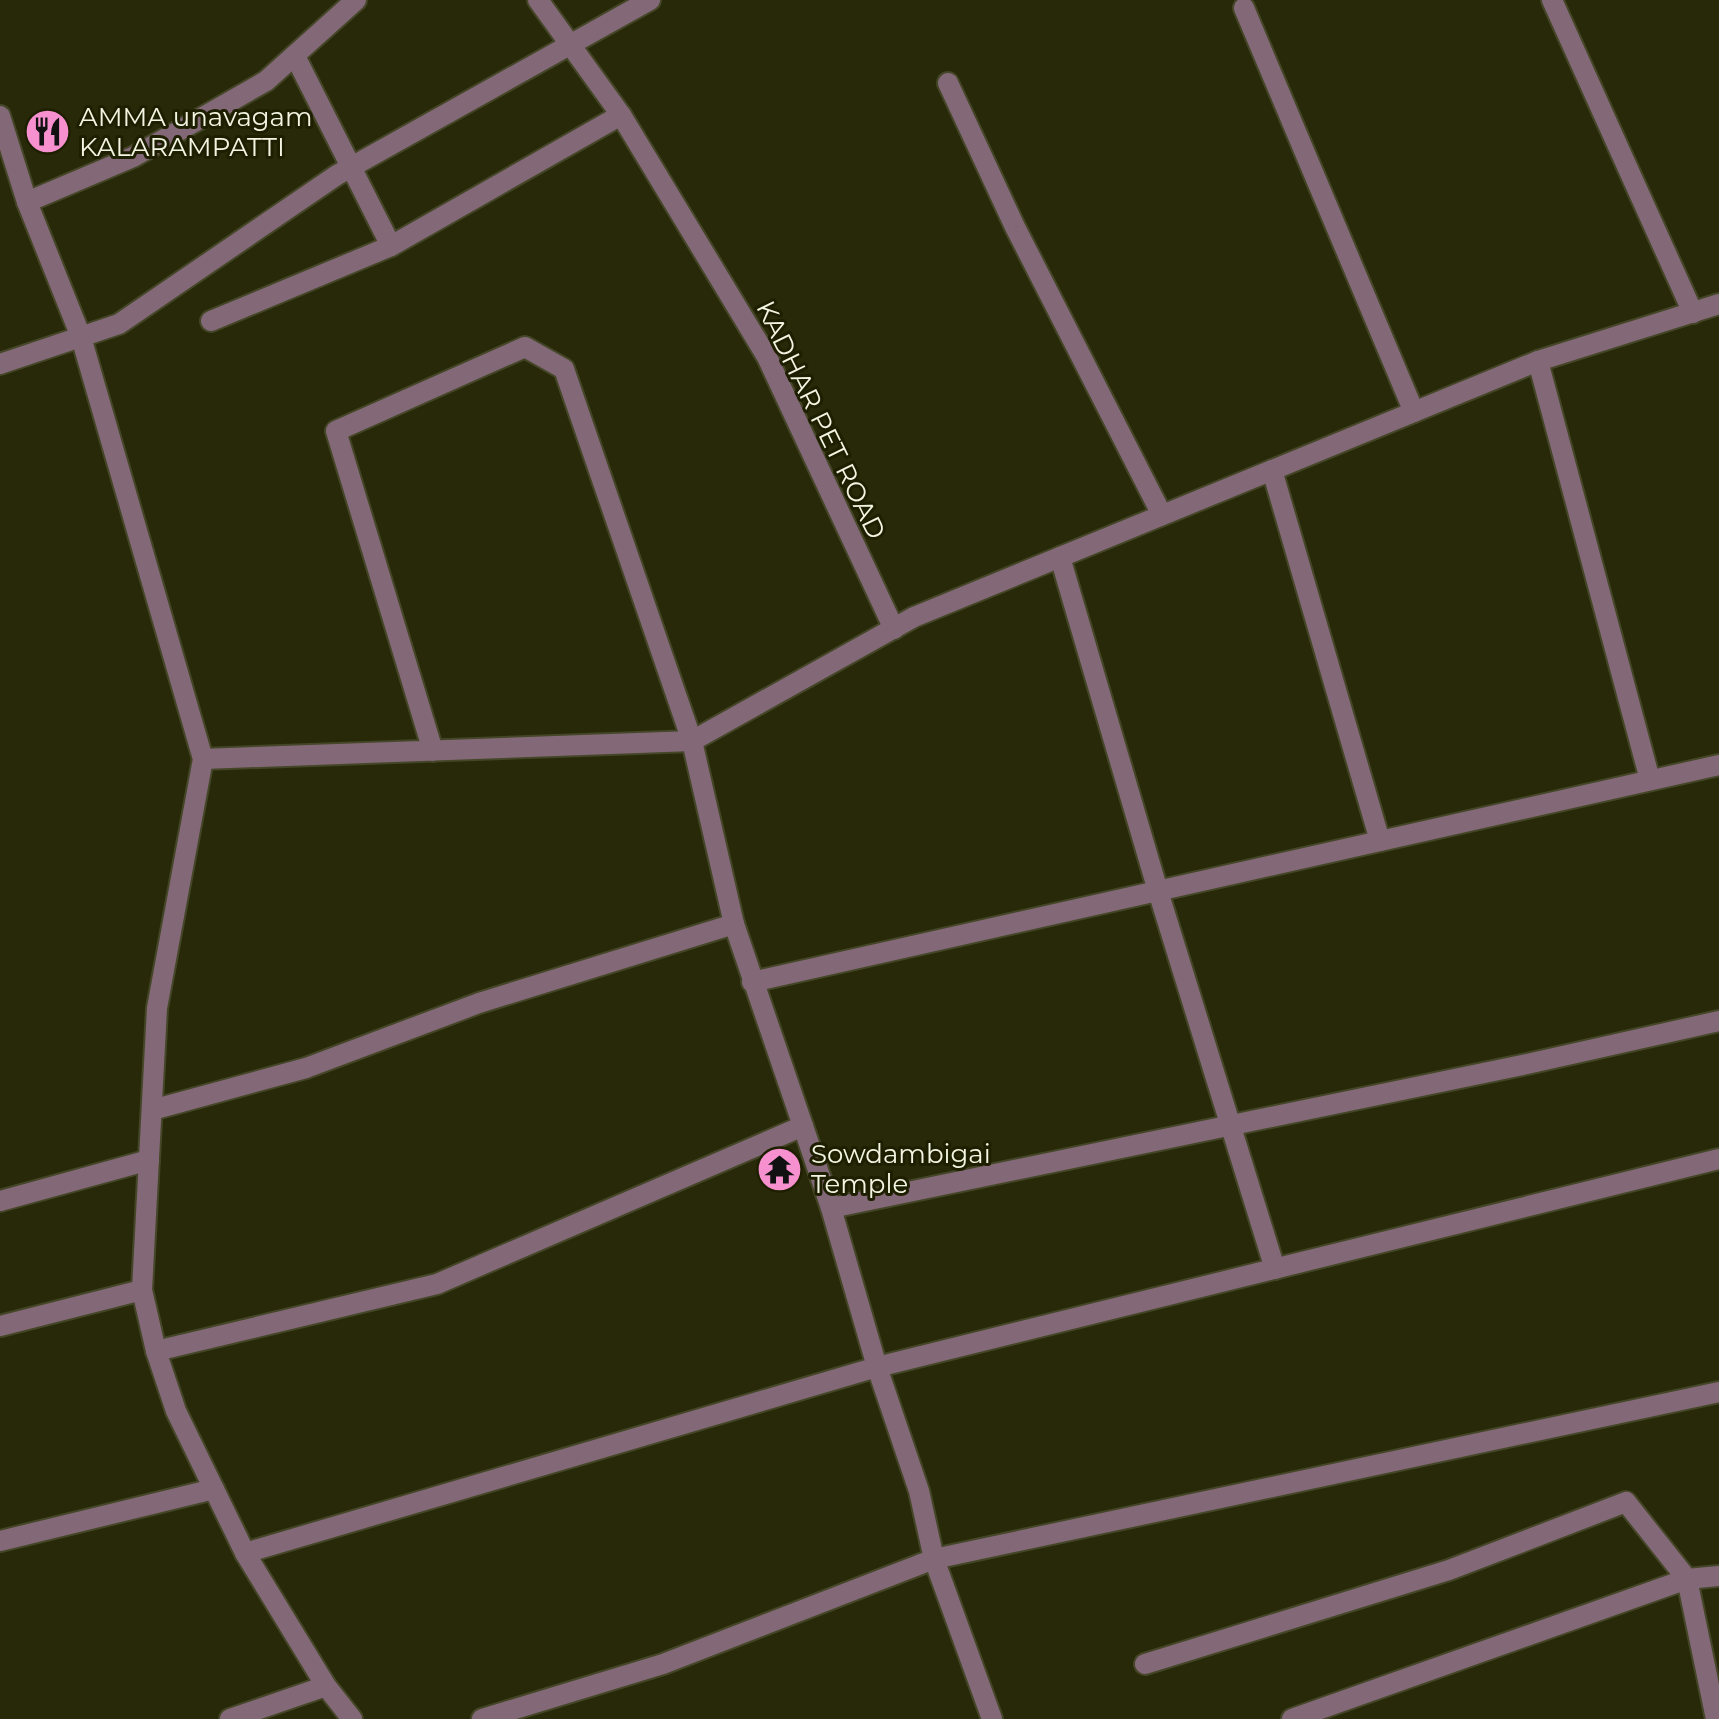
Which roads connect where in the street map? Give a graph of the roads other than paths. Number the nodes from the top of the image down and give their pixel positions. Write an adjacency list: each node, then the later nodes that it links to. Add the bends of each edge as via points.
1 (356, 0): 7 (street)
2 (538, 0): 6 (street, KADHAR PET ROAD)
3 (650, 0): 6 (street)
4 (1552, 0): 15 (street)
5 (1244, 8): 20 (street)
6 (569, 44): 9 (street, KADHAR PET ROAD); 11 (street)
7 (295, 56): 11 (street); 12 (street, via 266,81 133,157)
8 (948, 83): 22 (street)
9 (621, 115): 13 (street); 24 (street, KADHAR PET ROAD, via 767,357)
10 (0, 116): 12 (street)
11 (350, 168): 13 (street); 17 (street, via 119,324)
12 (27, 202): 17 (street)
13 (391, 246): 16 (street)
14 (1719, 304): 15 (street)
15 (1693, 313): 18 (street)
16 (211, 321)
17 (81, 337): 19 (street); 27 (street)
18 (1538, 361): 20 (street); 29 (street)
19 (0, 364)
20 (1414, 412): 21 (street)
21 (1272, 470): 22 (street); 30 (street)
22 (1162, 515): 23 (street)
23 (1060, 557): 24 (street); 31 (street)
24 (894, 629): 25 (street)
25 (692, 741): 26 (street); 26 (street, via 564,369 525,347 336,431); 32 (street)
26 (433, 751): 27 (street)
27 (203, 759): 35 (street, via 157,1008)
28 (1719, 765): 29 (street)
29 (1650, 780): 30 (street)
30 (1380, 841): 31 (street)
31 (1158, 891): 33 (street); 36 (street)
32 (734, 924): 33 (street); 35 (street, via 479,1003 306,1068)
33 (752, 982): 37 (street)
34 (1719, 1021): 36 (street)
35 (152, 1110): 39 (street)
36 (1230, 1125): 41 (street); 42 (street)
37 (803, 1126): 41 (street); 45 (street, via 437,1284)
38 (1719, 1159): 42 (street)
39 (149, 1160): 40 (street); 43 (street)
40 (0, 1201)
41 (831, 1208): 46 (street)
42 (1275, 1269): 46 (street)
43 (142, 1290): 44 (street); 45 (street)
44 (0, 1326)
45 (156, 1351): 48 (street, via 176,1411)
46 (877, 1367): 50 (street); 51 (street, via 919,1491)
47 (1719, 1392): 51 (street)
48 (214, 1489): 49 (street); 50 (street)
49 (0, 1541)
50 (245, 1553): 55 (street)
51 (934, 1559): 58 (street, via 663,1664); 59 (street)
52 (1719, 1576): 53 (street)
53 (1687, 1579): 54 (street, via 1626,1502 1449,1570); 60 (street); 61 (street)
54 (1145, 1664)
55 (326, 1686): 56 (street); 57 (street)
56 (230, 1719)
57 (352, 1719)
58 (482, 1719)
59 (992, 1719)
60 (1292, 1719)
61 (1716, 1719)

